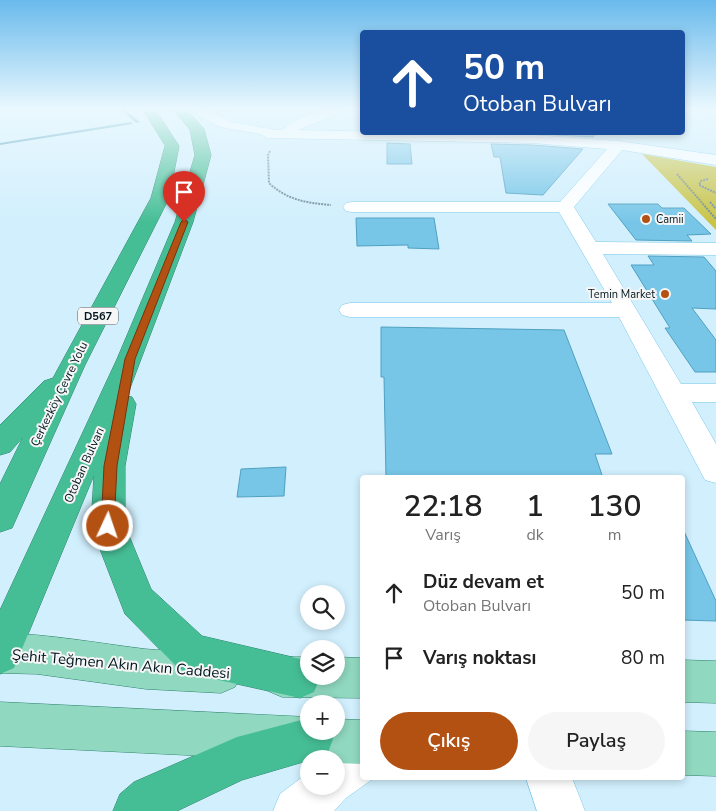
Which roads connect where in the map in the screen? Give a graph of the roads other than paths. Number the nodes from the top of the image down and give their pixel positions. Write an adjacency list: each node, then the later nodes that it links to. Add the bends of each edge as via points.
1 (172, 147): 13 (highway, Çerkezköy Çevre Yolu / D567, via 160,198)
2 (201, 147): 12 (highway, Otoban Bulvarı, via 203,155 184,222)
3 (616, 147): 7 (street)
4 (630, 147): 5 (street)
5 (716, 160)
6 (352, 207): 7 (street)
7 (565, 207): 8 (street)
8 (591, 248): 9 (street); 11 (street)
9 (716, 249)
10 (350, 310): 11 (street)
11 (627, 310): 14 (street)
12 (130, 359): 19 (highway, Otoban Bulvarı); 20 (highway, via 110,466 108,526 138,601 192,654)
13 (72, 366): 16 (highway); 18 (highway, Çerkezköy Çevre Yolu / D567)
14 (674, 393): 15 (street); 17 (street)
15 (716, 393)
16 (0, 444)
17 (716, 471)
18 (0, 518)
19 (0, 654): 20 (main road, Şehit Teğmen Akın Akın Caddesi, via 37,654 146,669)
20 (300, 678)
21 (345, 678): 22 (main road, Şehit Teğmen Akın Akın Caddesi)
22 (360, 678)
23 (685, 681): 24 (main road)
24 (716, 682)
25 (0, 724): 26 (main road)
26 (300, 738)
27 (307, 740): 36 (highway, via 237,759 151,799)
28 (328, 740): 29 (main road)
29 (360, 742)
30 (685, 753): 31 (main road)
31 (716, 754)
32 (360, 760): 33 (street)
33 (345, 772)
34 (550, 780): 38 (street)
35 (317, 795): 37 (street)
36 (137, 811)
37 (297, 811)
38 (561, 811)

